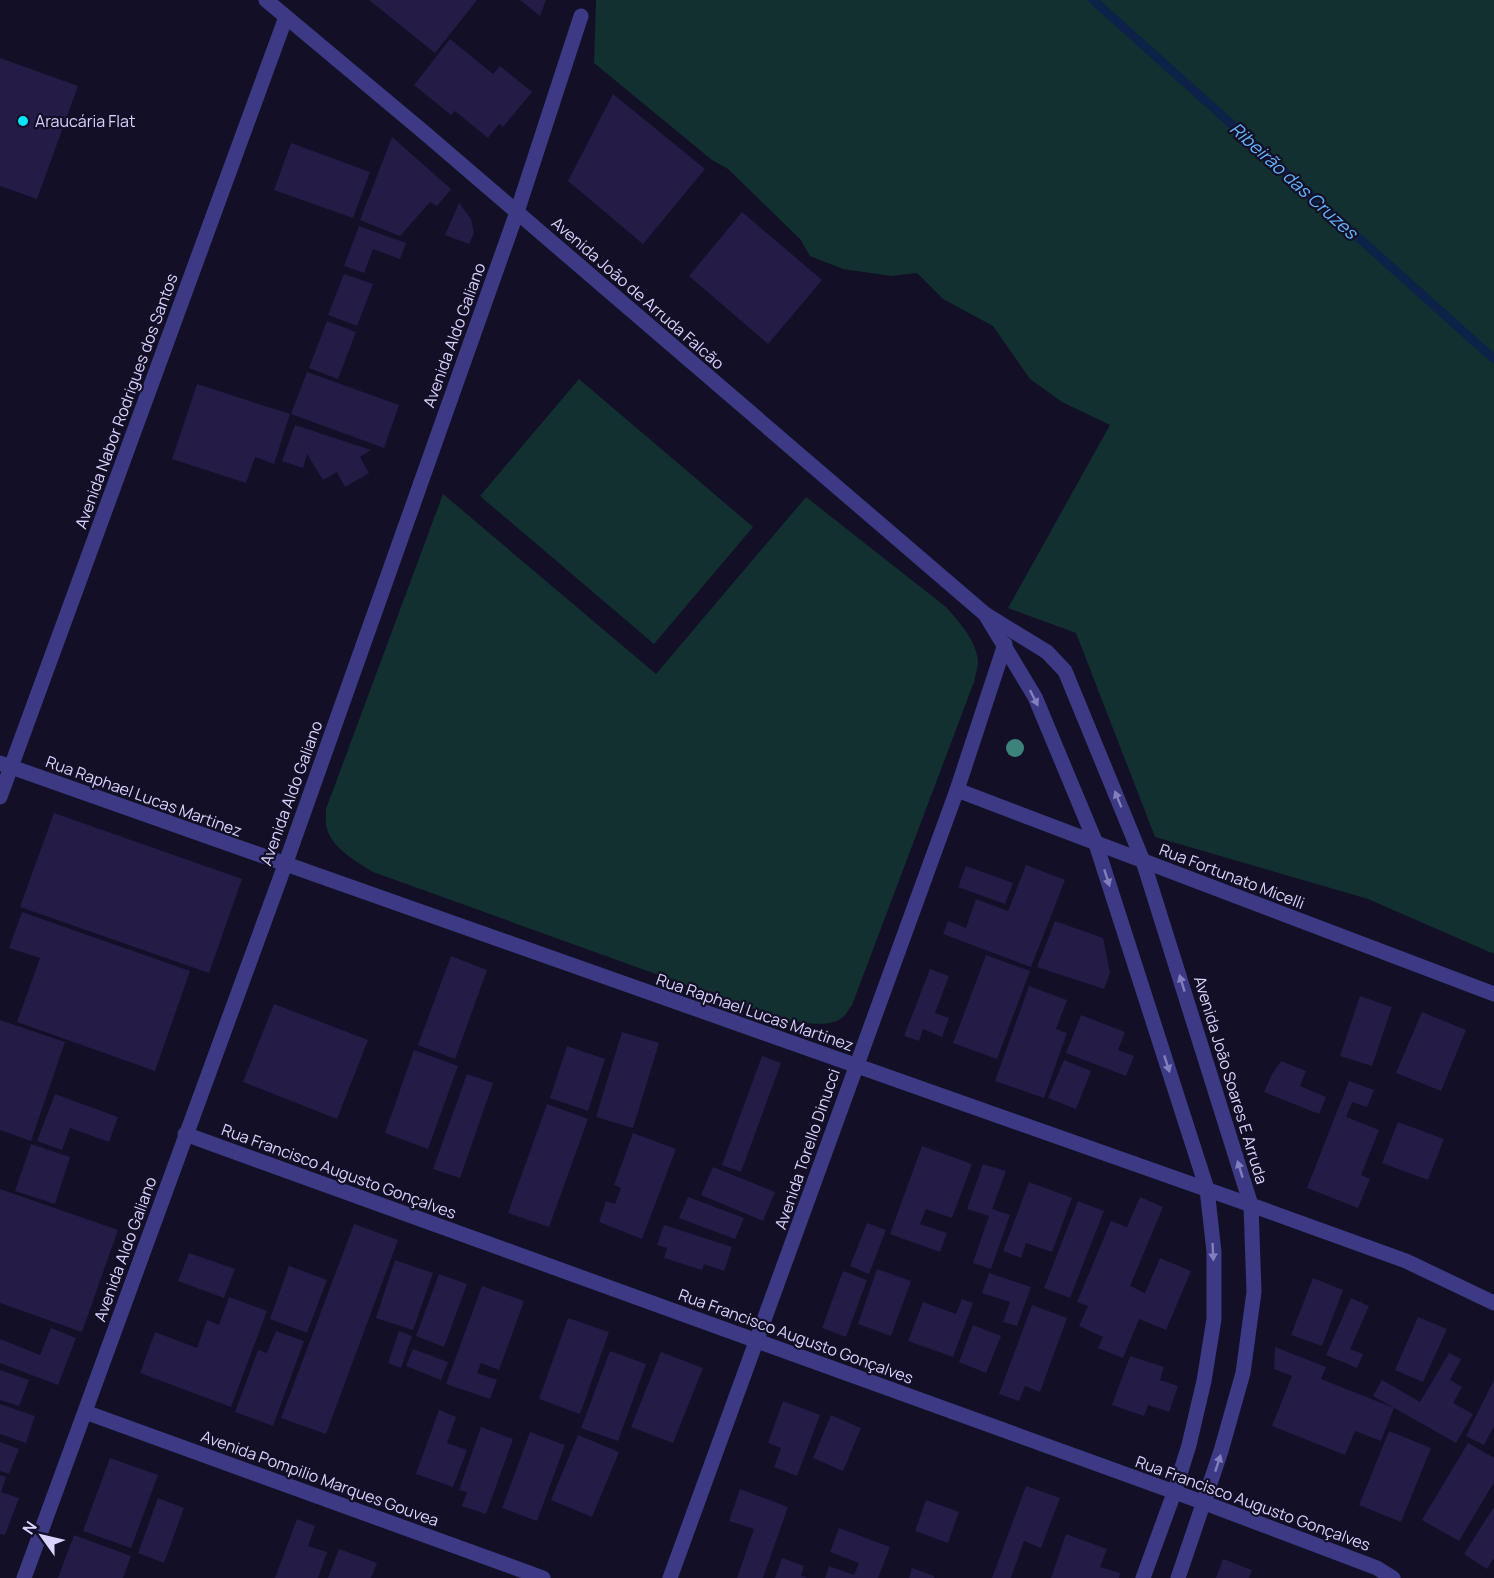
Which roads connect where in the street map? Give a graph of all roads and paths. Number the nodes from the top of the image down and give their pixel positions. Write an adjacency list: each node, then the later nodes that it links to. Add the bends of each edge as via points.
1 (266, 0): 3 (street, Avenida João de Arruda Falcão)
2 (581, 16): 4 (street, Avenida Aldo Galiano)
3 (286, 17): 4 (street, Avenida João de Arruda Falcão); 8 (street, Avenida Nabor Rodrigues dos Santos)
4 (517, 212): 5 (street, Avenida João de Arruda Falcão); 13 (street, Avenida Aldo Galiano)
5 (984, 614): 6 (street, Avenida João Soares E Arruda); 7 (street)
6 (1010, 629): 7 (street, Avenida Torello Dinucci); 12 (street, Avenida João Soares E Arruda, one-way to 6, via 1065,671 1047,652)
7 (1003, 648): 9 (street, Avenida Torello Dinucci); 11 (street, one-way to 11, via 1035,697)
8 (5, 765): 10 (street, Avenida Nabor Rodrigues dos Santos); 13 (street, Rua Raphael Lucas Martinez)
9 (957, 790): 11 (street, Rua Fortunato Micelli); 15 (street, Avenida Torello Dinucci)
10 (0, 797)
11 (1095, 841): 12 (street, Rua Fortunato Micelli); 17 (street, one-way to 17)
12 (1143, 861): 14 (street, Rua Fortunato Micelli); 18 (street, Avenida João Soares E Arruda, one-way to 12)
13 (285, 865): 15 (street, Rua Raphael Lucas Martinez); 16 (street, Avenida Aldo Galiano)
14 (1494, 994)
15 (855, 1066): 17 (street, Rua Raphael Lucas Martinez); 20 (street, Avenida Torello Dinucci)
16 (185, 1134): 20 (street, Rua Francisco Augusto Gonçalves); 21 (street, Avenida Aldo Galiano)
17 (1207, 1189): 18 (street, Rua Raphael Lucas Martinez); 22 (street, one-way to 22, via 1214,1252 1214,1319 1204,1381)
18 (1251, 1205): 19 (street, Rua Raphael Lucas Martinez, via 1406,1261); 23 (street, Avenida João Soares E Arruda, one-way to 18, via 1243,1373 1254,1292)
19 (1494, 1303)
20 (758, 1341): 22 (street, Rua Francisco Augusto Gonçalves); 26 (street, Avenida Torello Dinucci)
21 (85, 1412): 24 (street, Avenida Aldo Galiano); 25 (street, Avenida Pompilio Marques Gouvea)
22 (1174, 1493): 23 (street, Rua Francisco Augusto Gonçalves); 27 (street)
23 (1205, 1503): 28 (street, Avenida João Soares E Arruda); 29 (street, Rua Francisco Augusto Gonçalves, via 1377,1568)
24 (24, 1578)
25 (543, 1578)
26 (670, 1578)
27 (1143, 1578)
28 (1178, 1578)
29 (1393, 1578)

